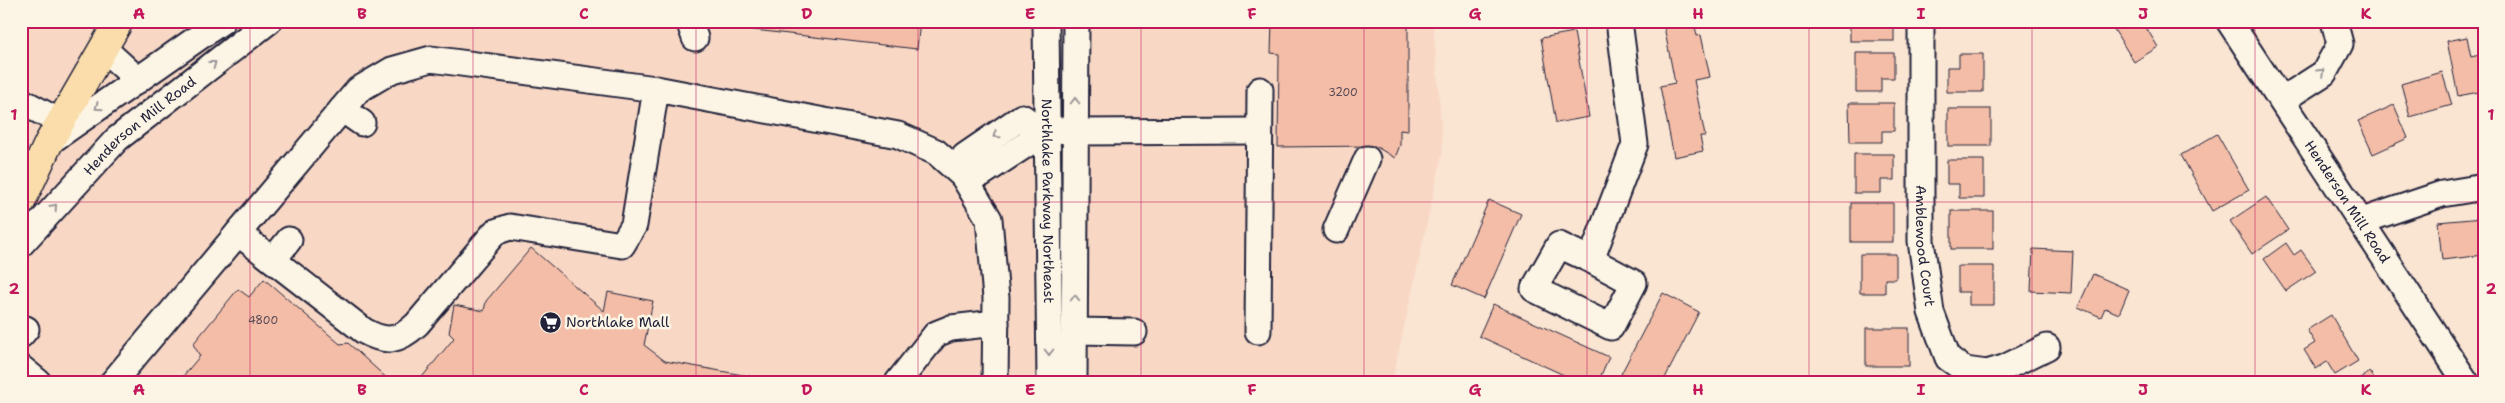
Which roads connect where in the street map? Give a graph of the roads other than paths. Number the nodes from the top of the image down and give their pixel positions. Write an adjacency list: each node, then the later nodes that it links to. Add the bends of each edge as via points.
1 (119, 21): 10 (main road)
2 (222, 21): 11 (street)
3 (269, 21): 31 (street, Henderson Mill Road, one-way to 3, via 124,134)
4 (1046, 21): 18 (street, Northlake Parkway Northeast)
5 (1076, 21): 21 (street, Northlake Parkway Northeast, one-way to 5)
6 (1619, 21): 33 (street, via 1636,144)
7 (1922, 21): 40 (street, Amblewood Court, via 1921,241 1931,312)
8 (2229, 21): 14 (street, Henderson Mill Road)
9 (2334, 21): 14 (street, one-way to 9, via 2324,73 2340,44)
10 (104, 48): 11 (street); 20 (main road)
11 (138, 80): 20 (street, one-way to 20)
12 (656, 88): 16 (street, via 431,59 392,70 358,90); 24 (street, via 898,135 936,152); 32 (street, via 634,225 622,245 510,227 495,232 417,324 406,334 393,339 380,339 364,331)
13 (1260, 90): 19 (street)
14 (2282, 100): 27 (street, Henderson Mill Road)
15 (21, 101): 20 (street)
16 (342, 109): 17 (street); 29 (street)
17 (362, 123)
18 (1042, 128): 21 (street); 24 (street, via 1030,142 980,174); 45 (street, Northlake Parkway Northeast, one-way to 45)
19 (1259, 131): 21 (street); 36 (street)
20 (54, 132): 23 (main road); 26 (main road)
21 (1075, 132): 35 (street, Northlake Parkway Northeast, one-way to 21)
22 (1367, 160): 28 (street)
23 (21, 172)
24 (966, 174): 34 (street, via 989,219)
25 (2484, 188): 27 (street, via 2442,194)
26 (21, 202)
27 (2362, 221): 47 (street, Henderson Mill Road)
28 (1336, 230)
29 (238, 234): 32 (street); 42 (street)
30 (289, 240): 32 (street)
31 (21, 244)
32 (273, 260)
33 (1591, 260)
34 (996, 323): 43 (street, via 951,328 936,334); 44 (street)
35 (1075, 331): 37 (street); 46 (street, Northlake Parkway Northeast)
36 (1258, 331)
37 (1134, 332)
38 (2047, 347): 40 (street, Amblewood Court, via 2004,368)
39 (21, 368): 41 (street)
40 (1958, 376)
41 (38, 382)
42 (113, 382)
43 (898, 382)
44 (995, 382)
45 (1050, 382)
46 (1074, 382)
47 (2466, 382)

